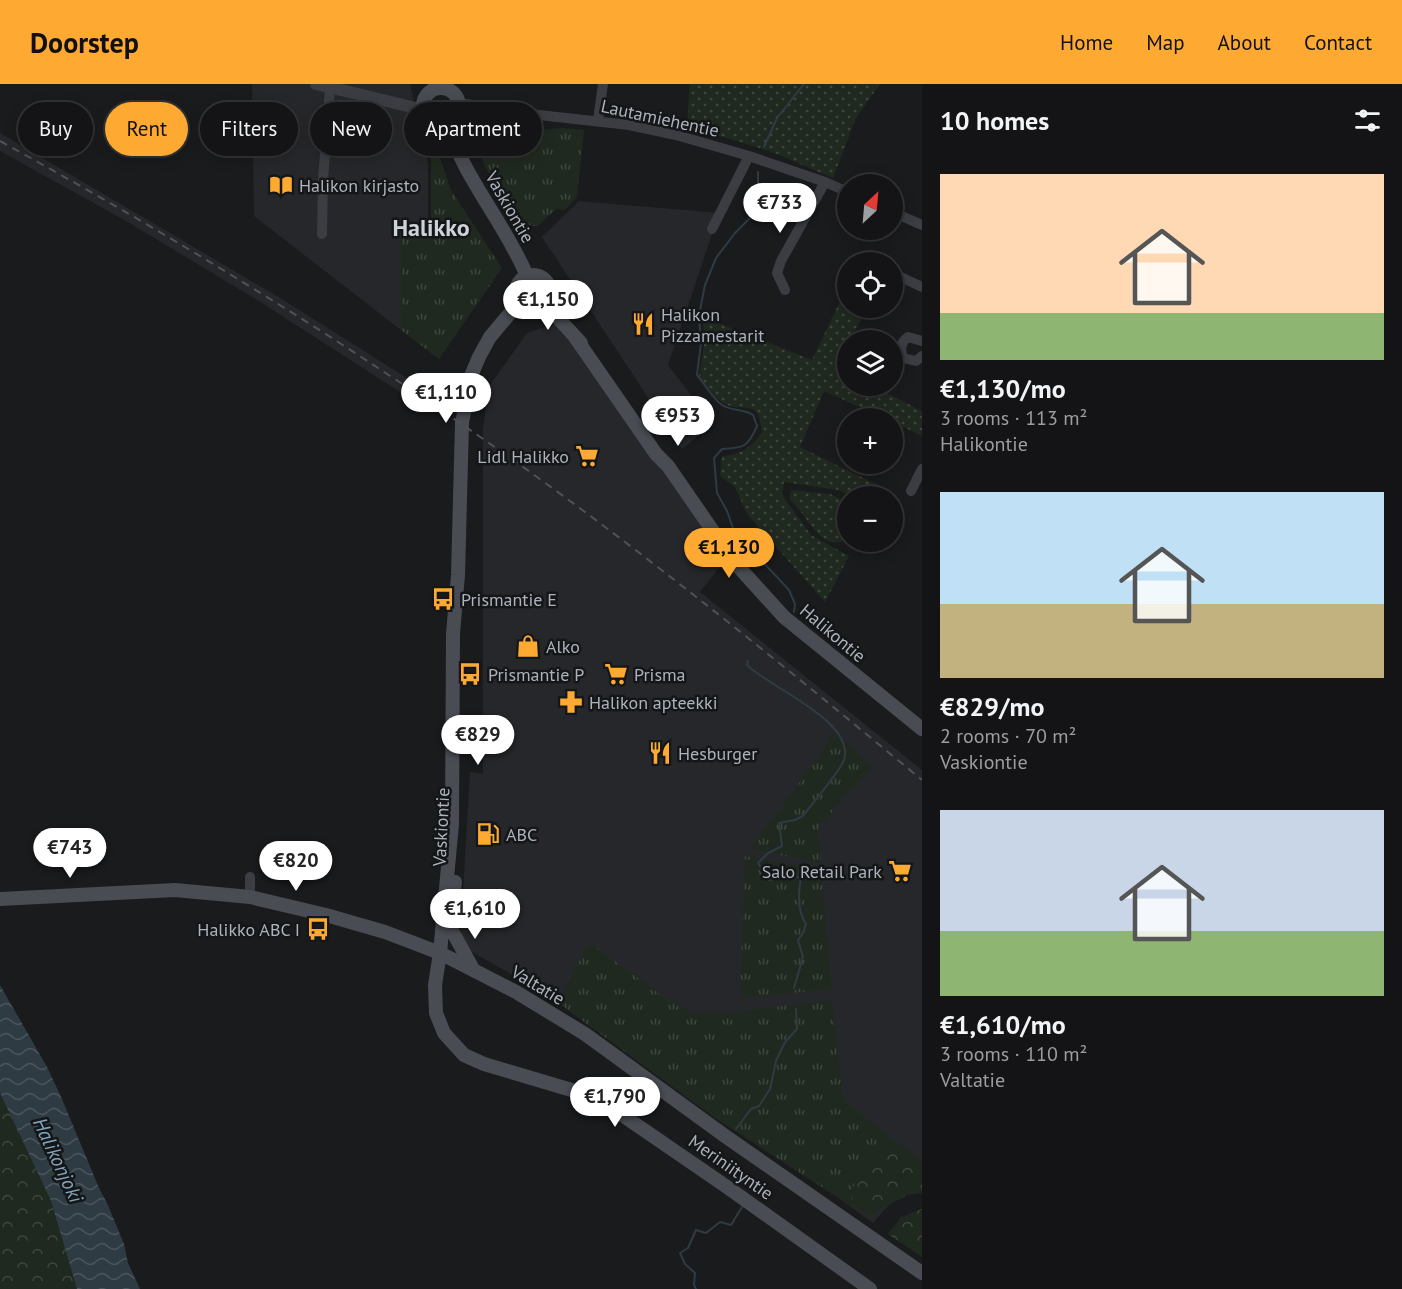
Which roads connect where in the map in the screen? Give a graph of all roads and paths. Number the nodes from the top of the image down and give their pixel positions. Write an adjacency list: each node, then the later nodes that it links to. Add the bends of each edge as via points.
1 (316, 84): 4 (street)
2 (603, 84): 9 (street)
3 (437, 86): 5 (main road); 6 (main road, via 451,90)
4 (330, 88): 7 (street); 18 (street)
5 (425, 102)
6 (459, 102)
7 (404, 105)
8 (542, 115): 9 (street, Lautamiehentie)
9 (598, 120): 11 (street, Lautamiehentie, via 676,135)
10 (462, 156): 19 (main road, Vaskiontie)
11 (749, 156): 12 (street, Lautamiehentie); 17 (street)
12 (825, 182): 13 (street, Lautamiehentie); 22 (street, via 781,261 777,273)
13 (837, 187)
14 (922, 212): 16 (street)
15 (903, 217): 16 (street)
16 (920, 224)
17 (712, 229)
18 (322, 234)
19 (527, 276): 23 (main road, via 516,288); 24 (main road, via 538,276 547,282 550,294)
20 (903, 278): 21 (street)
21 (922, 287)
22 (785, 290)
23 (520, 304): 24 (main road, via 535,309); 29 (main road, Vaskiontie, via 490,337 471,376 462,423)
24 (545, 304): 30 (main road, Halikontie, via 615,381 735,563 784,617)
25 (922, 341): 26 (street, via 908,337 900,349 903,358 916,361)
26 (922, 356)
27 (922, 468): 28 (street)
28 (910, 491)
29 (458, 575): 34 (main road, Vaskiontie, via 463,605 462,762 460,835); 35 (main road, Vaskiontie, via 453,634 452,824)
30 (922, 729)
31 (250, 877): 32 (street)
32 (250, 897): 33 (main road, Valtatie, via 175,890); 35 (main road, Valtatie, via 385,932)
33 (0, 899)
34 (450, 927): 35 (main road, Vaskiontie); 36 (main road)
35 (440, 953): 36 (main road, Valtatie); 38 (main road, Meriniityntie, via 436,1013 444,1033 464,1054 484,1064 585,1094 612,1108)
36 (473, 969): 37 (main road, Valtatie, via 585,1034)
37 (922, 1273)
38 (870, 1289)

